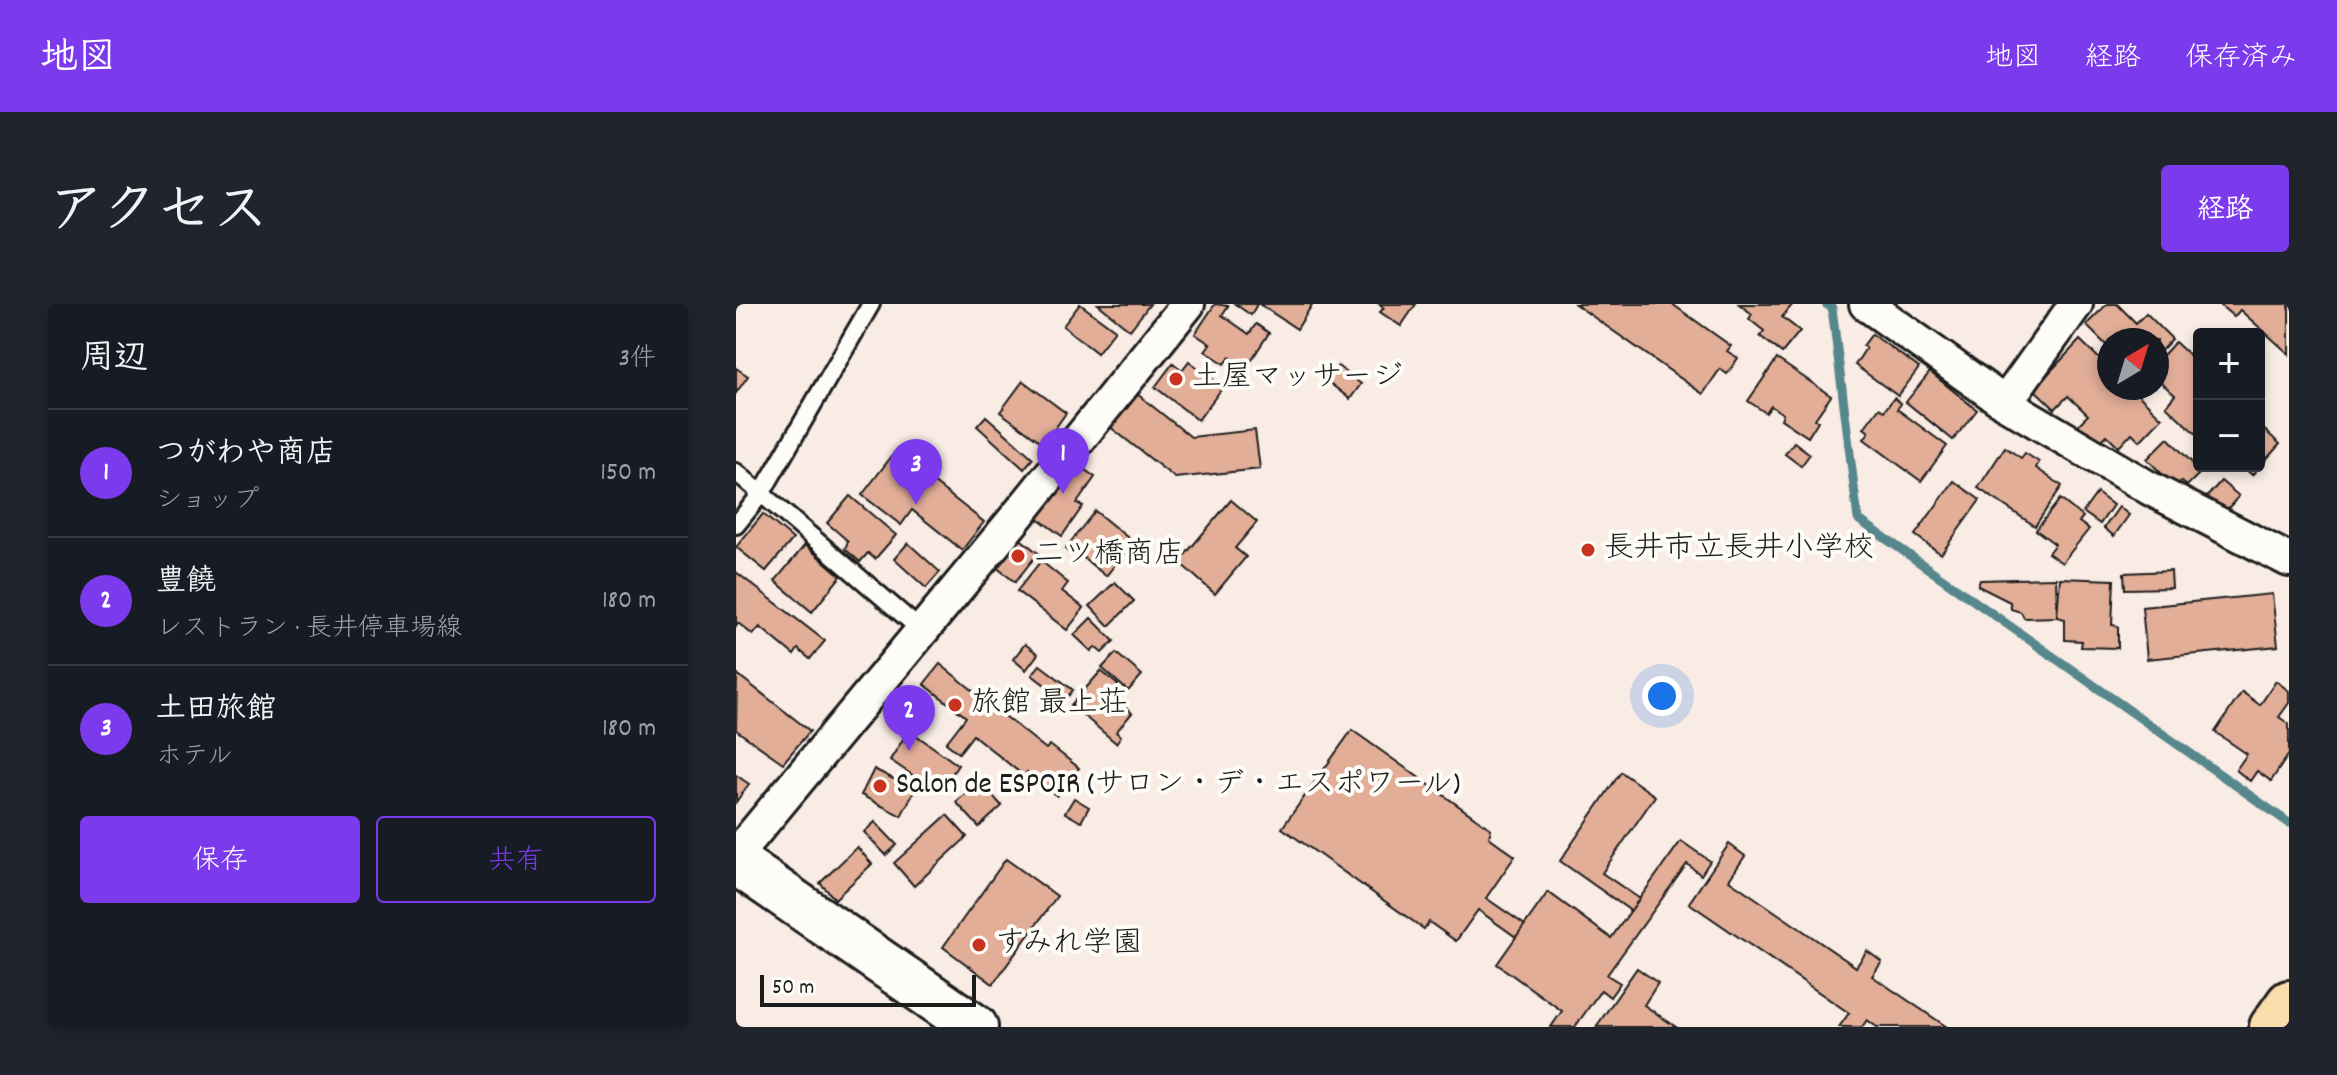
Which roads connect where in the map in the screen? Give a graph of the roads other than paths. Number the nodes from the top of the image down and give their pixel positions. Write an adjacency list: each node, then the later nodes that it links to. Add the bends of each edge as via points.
1 (871, 304): 7 (lane)
2 (1188, 304): 10 (street)
3 (1866, 304): 5 (street)
4 (2076, 304): 5 (street)
5 (2005, 403): 9 (street, via 2149,488)
6 (736, 472): 7 (lane)
7 (761, 494): 8 (lane); 10 (lane)
8 (736, 525)
9 (2289, 560)
10 (922, 631): 11 (street)
11 (736, 855)
12 (736, 862): 14 (main road)
13 (2289, 1003): 15 (highway)
14 (975, 1027)
15 (2272, 1027)

